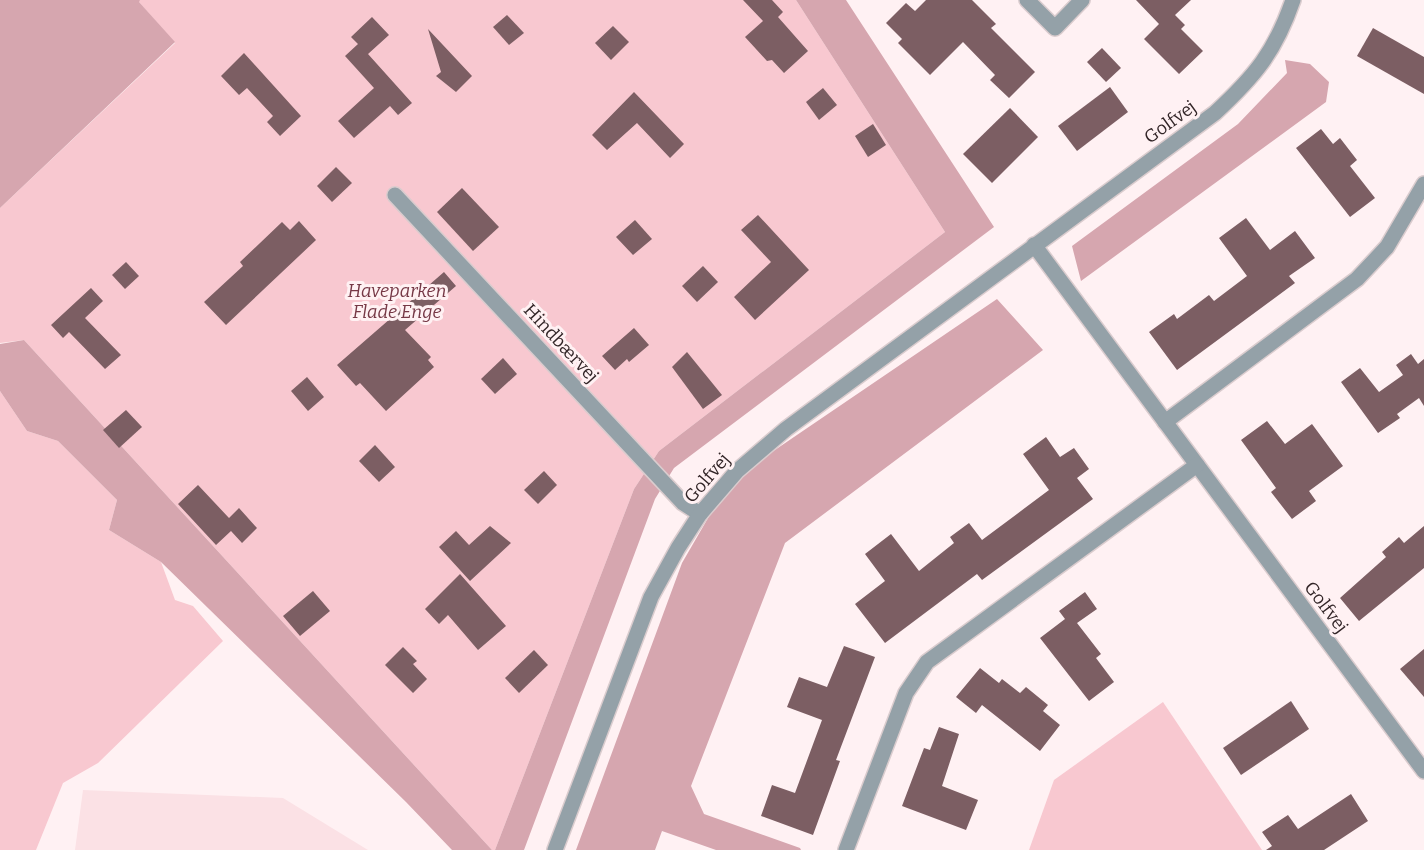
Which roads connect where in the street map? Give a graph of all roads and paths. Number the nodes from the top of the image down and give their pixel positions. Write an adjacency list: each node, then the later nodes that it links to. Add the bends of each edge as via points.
1 (1027, 0): 2 (street, via 1054,28)
2 (1082, 0)
3 (1293, 0): 6 (street, Golfvej, via 1270,52 1247,83 1215,113)
4 (1424, 184): 7 (street, via 1387,247 1357,279)
5 (395, 195): 9 (street, Hindbærvej, via 683,503)
6 (1034, 245): 7 (street, Golfvej); 9 (street, Golfvej, via 786,429 736,471)
7 (1165, 422): 8 (street, Golfvej)
8 (1197, 465): 10 (street, Golfvej); 12 (street, via 927,662 906,693)
9 (700, 514): 11 (street, Golfvej, via 651,597)
10 (1424, 771)
11 (555, 850)
12 (846, 850)

